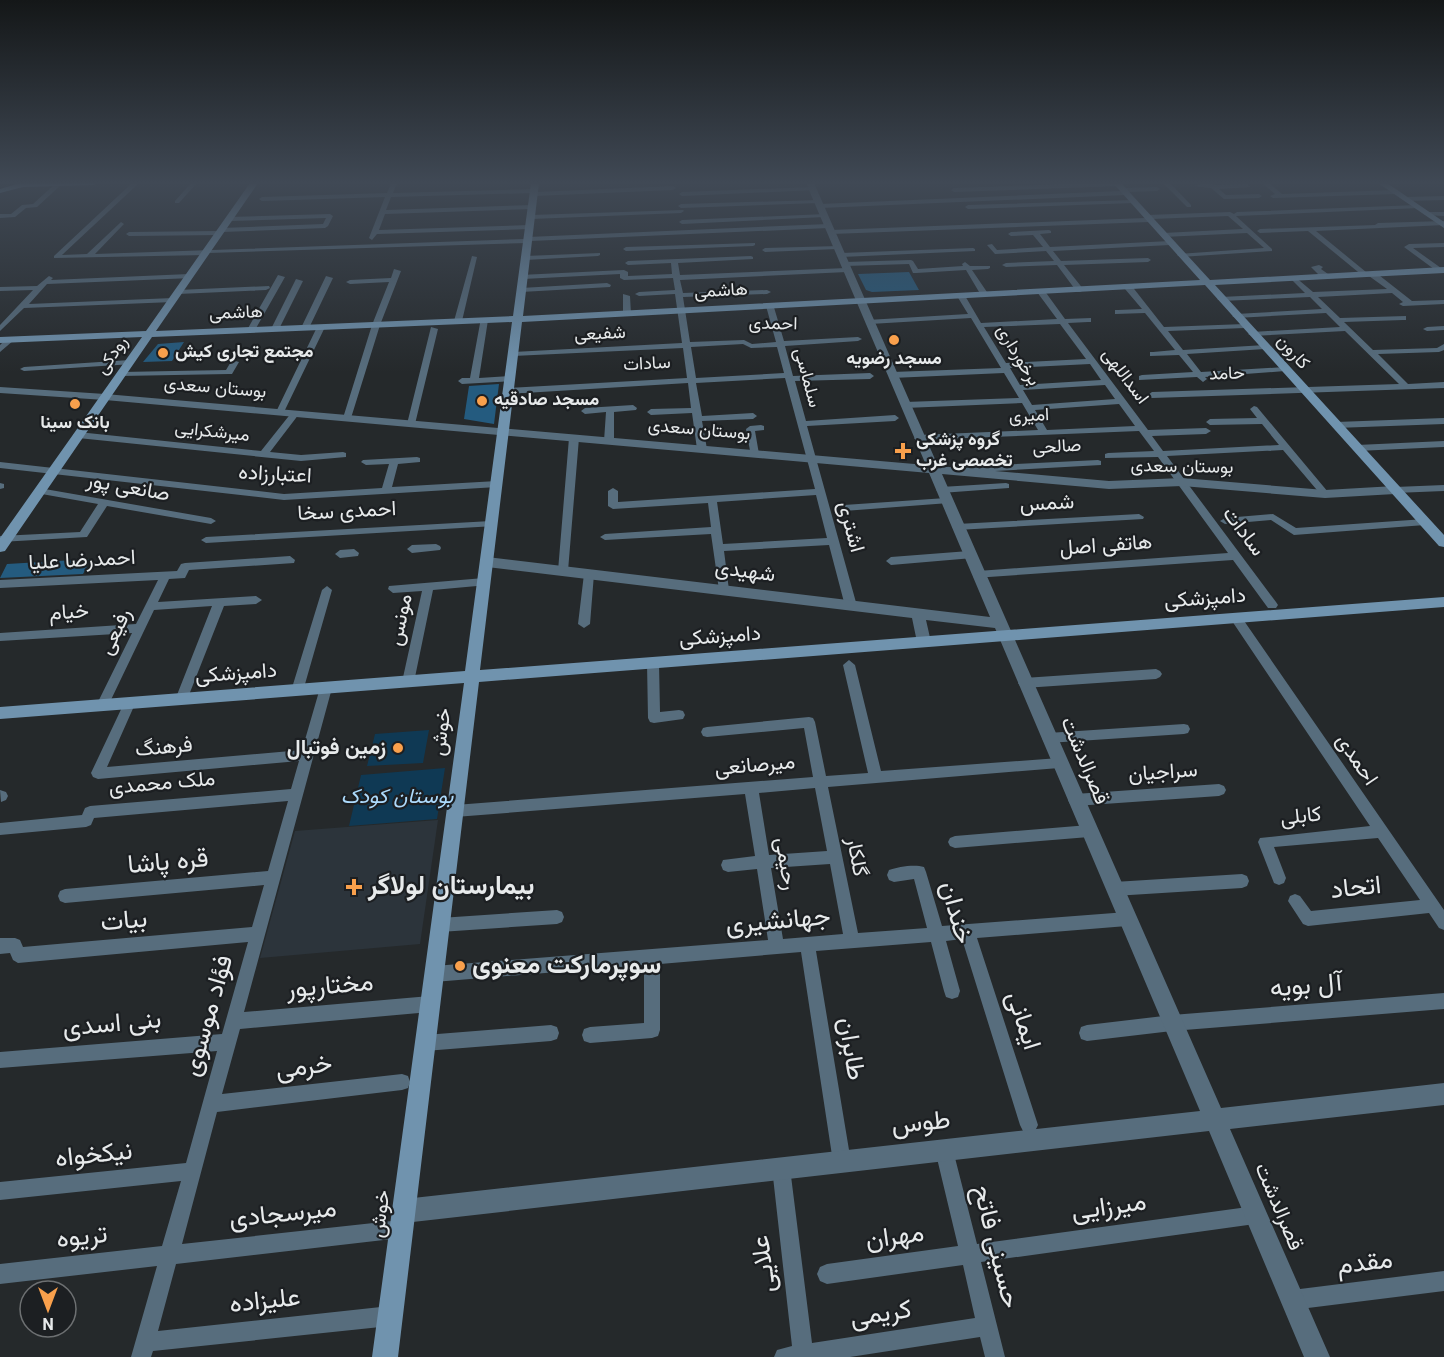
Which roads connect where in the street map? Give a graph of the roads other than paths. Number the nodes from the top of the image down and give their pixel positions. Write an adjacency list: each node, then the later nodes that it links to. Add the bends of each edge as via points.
1 (68, 246): 27 (street, via 56,257)
2 (99, 246): 27 (street)
3 (210, 246): 24 (main road, رودکی)
4 (360, 246): 24 (street)
5 (526, 246): 55 (main road, خوش)
6 (584, 246): 25 (street)
7 (672, 246): 18 (street)
8 (714, 246): 30 (street)
9 (837, 246): 31 (street, قصرالدشت)
10 (991, 246): 20 (street, via 995,252)
11 (1046, 246): 20 (street)
12 (1105, 246): 17 (street)
13 (1173, 246): 26 (main road, کارون)
14 (1266, 246): 26 (street, via 1270,250)
15 (1331, 246): 44 (street)
16 (1408, 246): 41 (street)
17 (1095, 247): 20 (street)
18 (651, 248): 19 (street); 34 (street)
19 (626, 249)
20 (1048, 249): 36 (street)
21 (765, 250): 31 (street)
22 (957, 250): 23 (street); 31 (street); 40 (street)
23 (973, 250)
24 (206, 252): 27 (street); 45 (main road, رودکی)
25 (598, 254)
26 (1180, 255): 54 (main road, کارون)
27 (89, 256)
28 (474, 257): 91 (street)
29 (751, 258): 30 (street)
30 (719, 259): 33 (street)
31 (842, 259): 40 (street, via 911,262 916,271); 48 (street); 73 (street, قصرالدشت)
32 (1148, 260): 36 (street)
33 (674, 261): 34 (street); 48 (street)
34 (653, 262): 35 (street)
35 (628, 263)
36 (1059, 263): 37 (street); 61 (street)
37 (1006, 265)
38 (988, 267): 40 (street)
39 (1319, 267): 46 (street, via 1315,267)
40 (968, 268): 68 (street)
41 (1441, 270): 44 (main road, هاشمی)
42 (397, 272): 51 (street)
43 (52, 274): 56 (street)
44 (1367, 274): 46 (main road, هاشمی); 62 (street)
45 (189, 276): 56 (street); 69 (main road, رودکی)
46 (1325, 276): 50 (main road, هاشمی)
47 (277, 277): 105 (street)
48 (677, 277): 55 (street, via 624,278 624,272); 65 (street)
49 (329, 278): 97 (street)
50 (1294, 278): 54 (main road, هاشمی); 67 (street)
51 (394, 280): 53 (street); 94 (street)
52 (299, 281): 98 (street)
53 (350, 282)
54 (1205, 282): 58 (main road, هاشمی); 72 (main road, کارون)
55 (522, 283): 57 (street); 87 (main road, خوش)
56 (42, 285): 60 (street); 77 (street)
57 (608, 285)
58 (1128, 287): 61 (main road, هاشمی); 80 (street)
59 (266, 288): 69 (street)
60 (0, 289)
61 (1080, 290): 64 (main road, هاشمی)
62 (1393, 291): 67 (street); 76 (street)
63 (767, 292): 65 (street)
64 (1041, 292): 68 (main road, هاشمی); 92 (street, اسداللهی)
65 (680, 293): 66 (street); 79 (street)
66 (639, 294)
67 (1311, 294): 72 (street); 81 (street)
68 (985, 295): 71 (main road, هاشمی)
69 (176, 296): 77 (street); 107 (main road, رودکی)
70 (626, 296): 83 (street)
71 (961, 296): 73 (main road, هاشمی); 84 (street, برخورداری)
72 (1221, 299): 85 (main road, کارون)
73 (861, 302): 78 (main road, هاشمی); 93 (street, قصرالدشت)
74 (1444, 302): 76 (street)
75 (1399, 304): 76 (street)
76 (1411, 304)
77 (23, 306): 104 (street)
78 (770, 306): 79 (main road, هاشمی); 111 (street, سلماسی)
79 (683, 311): 83 (main road, هاشمی); 110 (street)
80 (1148, 311): 82 (street); 100 (street, via 1158,318)
81 (1328, 311): 85 (street); 90 (street)
82 (1118, 312)
83 (627, 314): 87 (main road, هاشمی)
84 (974, 316): 93 (street); 95 (street, برخورداری)
85 (1236, 316): 106 (main road, کارون)
86 (1403, 318): 90 (street)
87 (518, 319): 88 (main road, هاشمی); 117 (main road, خوش)
88 (484, 320): 91 (main road, هاشمی); 132 (street)
89 (1088, 320): 92 (street)
90 (1338, 320): 101 (street)
91 (458, 321): 94 (main road, هاشمی)
92 (1062, 321): 95 (street); 119 (street, اسداللهی)
93 (870, 322): 126 (street, قصرالدشت)
94 (376, 325): 96 (main road, هاشمی); 156 (street)
95 (979, 325): 122 (street, برخورداری)
96 (321, 327): 97 (main road, هاشمی); 151 (street)
97 (305, 328): 98 (main road, هاشمی)
98 (275, 329): 105 (main road, هاشمی)
99 (434, 329): 160 (street)
100 (1163, 329): 106 (street); 115 (street)
101 (1347, 329): 106 (street); 116 (street)
102 (1427, 329): 103 (street)
103 (1443, 329)
104 (0, 330)
105 (251, 330): 107 (main road, هاشمی)
106 (1249, 330): 113 (main road, کارون)
107 (148, 334): 109 (main road, هاشمی); 120 (main road, رودکی)
108 (858, 339): 111 (street, احمدی)
109 (5, 340): 114 (street)
110 (688, 345): 111 (street, احمدی); 117 (street, شفیعی); 133 (street)
111 (780, 345): 129 (street, سلماسی)
112 (1444, 346): 116 (street, via 1439,350)
113 (1265, 347): 115 (street); 124 (main road, کارون)
114 (0, 350)
115 (1182, 352): 118 (street); 127 (street)
116 (1371, 352): 137 (street)
117 (513, 354): 135 (main road, خوش)
118 (1153, 354)
119 (1092, 361): 122 (street); 134 (street, اسداللهی)
120 (130, 362): 123 (street); 125 (main road, رودکی)
121 (236, 362): 125 (street, via 229,372)
122 (1006, 368): 126 (street); 138 (street, برخورداری)
123 (24, 369)
124 (1285, 369): 127 (street); 139 (main road, کارون)
125 (121, 374): 142 (main road, رودکی)
126 (892, 375): 146 (street, قصرالدشت)
127 (1200, 375): 130 (street); 141 (street)
128 (870, 376): 129 (street, سادات)
129 (789, 377): 133 (street, سادات); 161 (street, سلماسی)
130 (1142, 378)
131 (462, 381): 132 (street)
132 (474, 381): 135 (street)
133 (693, 381): 135 (street, سادات); 154 (street)
134 (1107, 382): 138 (street); 143 (street, اسداللهی)
135 (509, 385): 165 (main road, خوش)
136 (1444, 385): 137 (street, حامد)
137 (1406, 386): 139 (street, حامد)
138 (1017, 388): 144 (street, برخورداری)
139 (1302, 388): 141 (street, حامد); 162 (main road, کارون)
140 (0, 390): 142 (street, بوستان سعدی)
141 (1215, 392): 145 (street, حامد, via 1155,395)
142 (105, 397): 151 (street, بوستان سعدی); 167 (main road, رودکی)
143 (1122, 401): 144 (street); 164 (street, اسداللهی)
144 (1027, 404): 146 (street); 166 (street, برخورداری)
145 (1166, 404)
146 (905, 405): 169 (street, قصرالدشت)
147 (633, 408): 149 (street)
148 (1254, 409): 158 (street)
149 (610, 410): 150 (street); 170 (street)
150 (585, 411)
151 (280, 412): 153 (street, بوستان سعدی)
152 (651, 412): 154 (street)
153 (295, 414): 156 (street, بوستان سعدی); 177 (street)
154 (697, 414): 155 (street); 174 (street)
155 (753, 416)
156 (347, 418): 160 (street, بوستان سعدی)
157 (895, 418): 161 (street)
158 (1264, 421): 164 (street, امیری); 172 (street)
159 (1444, 421): 162 (street)
160 (411, 424): 165 (street, بوستان سعدی)
161 (802, 424): 180 (street, سلماسی)
162 (1336, 425): 173 (main road, کارون)
163 (761, 428): 175 (street, via 750,429)
164 (1144, 431): 166 (street, امیری); 176 (street, اسداللهی)
165 (503, 432): 168 (street, بوستان سعدی); 190 (main road, خوش)
166 (1044, 432): 169 (street, امیری)
167 (78, 435): 177 (street, میرشکرایی); 188 (main road, رودکی)
168 (574, 438): 170 (street, بوستان سعدی); 226 (street)
169 (919, 438): 186 (street, قصرالدشت)
170 (609, 441): 174 (street, بوستان سعدی)
171 (1444, 444): 173 (street)
172 (1286, 447): 176 (street); 198 (street)
173 (1357, 448): 193 (main road, کارون)
174 (702, 449): 175 (street, بوستان سعدی)
175 (753, 453): 180 (street, بوستان سعدی)
176 (1160, 453): 179 (street); 189 (street, اسداللهی)
177 (263, 455): 178 (street, میرشکرایی)
178 (343, 455)
179 (1108, 456)
180 (811, 459): 186 (street, بوستان سعدی); 197 (street, اشتری)
181 (417, 460): 182 (street)
182 (394, 461): 183 (street); 195 (street)
183 (366, 462)
184 (1098, 463): 187 (street, صالحی)
185 (0, 465): 188 (street, اعتبارزاده)
186 (932, 469): 187 (street, بوستان سعدی); 199 (street, قصرالدشت)
187 (946, 470): 189 (street, بوستان سعدی, via 1109,485)
188 (53, 471): 194 (main road, رودکی); 195 (street, اعتبارزاده, via 275,497)
189 (1182, 482): 198 (street, بوستان سعدی); 222 (street, سادات)
190 (496, 484): 195 (street, اعتبارزاده); 207 (main road, خوش)
191 (1006, 486): 199 (street)
192 (1444, 488): 193 (street)
193 (1395, 490): 198 (street, بوستان سعدی); 206 (main road, کارون)
194 (39, 491): 201 (street, صانعی پور); 211 (main road, رودکی)
195 (386, 491)
196 (613, 491): 200 (street, via 613,506)
197 (820, 492): 200 (street); 214 (street, اشتری)
198 (1325, 494)
199 (944, 496): 202 (street); 208 (street, قصرالدشت)
200 (712, 499): 209 (street)
201 (105, 502): 204 (street, صانعی پور); 211 (street, via 83,535)
202 (844, 508)
203 (1139, 517): 208 (street, شمس)
204 (211, 521)
205 (1225, 521): 206 (street, via 1273,517 1294,532)
206 (1425, 522): 212 (main road, کارون)
207 (491, 524): 213 (street, احمدی سخا); 225 (main road, خوش)
208 (957, 527): 221 (street, قصرالدشت)
209 (716, 530): 210 (street); 217 (street)
210 (605, 537)
211 (3, 538): 215 (main road, رودکی)
212 (1442, 538)
213 (206, 540)
214 (834, 541): 217 (street); 240 (street, اشتری)
215 (0, 548)
216 (436, 548): 218 (street)
217 (719, 548): 235 (street)
218 (412, 549)
219 (354, 553): 220 (street)
220 (340, 554)
221 (969, 555): 224 (street); 228 (street, قصرالدشت)
222 (1236, 556): 228 (street, هاتفی اصل); 241 (street, سادات)
223 (290, 560): 229 (street, احمدرضا علیا, via 185,567 182,575)
224 (891, 561)
225 (487, 562): 226 (street, شهیدی); 230 (main road, خوش)
226 (562, 571): 227 (street, شهیدی)
227 (590, 574): 235 (street, شهیدی); 244 (street)
228 (978, 575): 246 (street, قصرالدشت)
229 (165, 576): 231 (street, احمدرضا علیا); 239 (street, رفیعی)
230 (484, 582): 232 (street, مونس); 252 (main road, خوش)
231 (0, 584)
232 (428, 586): 233 (street); 253 (street, مونس)
233 (393, 589)
234 (327, 590): 256 (street)
235 (724, 590): 240 (street, شهیدی)
236 (256, 600): 237 (street)
237 (220, 601): 239 (street); 257 (street)
238 (1444, 602): 241 (main road, دامپزشکی)
239 (151, 606): 245 (street, رفیعی)
240 (851, 606): 242 (street, شهیدی)
241 (1276, 610): 243 (main road, دامپزشکی)
242 (918, 614): 246 (street, شهیدی); 248 (street)
243 (1236, 618): 246 (main road, دامپزشکی); 276 (street, احمدی)
244 (584, 624)
245 (140, 628): 247 (street, خیام); 259 (street, رفیعی)
246 (1001, 629): 248 (main road, دامپزشکی); 254 (street, قصرالدشت)
247 (0, 637)
248 (924, 642): 249 (main road, دامپزشکی)
249 (653, 663): 252 (main road, دامپزشکی); 261 (street, via 654,718)
250 (849, 665): 267 (street)
251 (1156, 674): 254 (street)
252 (472, 677): 253 (main road, دامپزشکی); 273 (main road, خوش)
253 (408, 682): 255 (main road, دامپزشکی)
254 (1024, 683): 264 (street, قصرالدشت)
255 (326, 688): 256 (main road, دامپزشکی); 265 (street, فؤاد موسوی)
256 (297, 691): 257 (main road, دامپزشکی)
257 (181, 700): 258 (main road, دامپزشکی)
258 (129, 704): 259 (main road, دامپزشکی); 265 (street, فرهنگ, via 98,773)
259 (102, 706): 260 (main road, دامپزشکی)
260 (0, 712)
261 (679, 716)
262 (1184, 729): 264 (street)
263 (707, 732): 268 (street, گلکار, via 809,722)
264 (1048, 738): 266 (street, قصرالدشت)
265 (308, 755): 271 (street, فؤاد موسوی)
266 (1059, 762): 267 (street, میرصانعی); 272 (street, قصرالدشت)
267 (876, 777): 268 (street, میرصانعی)
268 (820, 782): 269 (street, میرصانعی); 278 (street, گلکار)
269 (751, 787): 273 (street, میرصانعی); 279 (street, رحیمی)
270 (1219, 790): 272 (street, سراجیان)
271 (297, 794): 274 (street, ملک محمدی, via 90,812 86,821); 282 (street, فؤاد موسوی)
272 (1075, 800): 275 (street, قصرالدشت)
273 (455, 811): 292 (main road, خوش)
274 (0, 829)
275 (1089, 831): 277 (street); 285 (street, قصرالدشت)
276 (1381, 831): 283 (street, کابلی, via 1265,842); 288 (street, احمدی)
277 (955, 842)
278 (835, 857): 279 (street); 296 (street, گلکار)
279 (763, 863): 280 (street); 299 (street, رحیمی)
280 (728, 865)
281 (894, 875): 295 (street, خندان, via 919,872)
282 (274, 877): 286 (street, قره پاشا); 294 (street, فؤاد موسوی)
283 (1279, 878)
284 (1242, 881): 285 (street)
285 (1114, 889): 290 (street, قصرالدشت)
286 (65, 896)
287 (1295, 901): 288 (street, اتحاد, via 1308,919)
288 (1432, 906): 291 (street, احمدی)
289 (557, 917): 292 (street)
290 (1126, 919): 293 (street, جهانشیری); 306 (street, قصرالدشت)
291 (1444, 923)
292 (440, 925): 301 (main road, خوش)
293 (967, 931): 295 (street, جهانشیری); 317 (street, ایمانی)
294 (258, 934): 298 (street, بیات, via 18,955 15,945); 305 (street, فؤاد موسوی)
295 (936, 934): 296 (street, جهانشیری); 302 (street, خندان)
296 (852, 940): 297 (street, جهانشیری)
297 (807, 944): 299 (street, جهانشیری); 319 (street, طابران)
298 (0, 946)
299 (777, 947): 300 (street, جهانشیری)
300 (652, 956): 301 (street, جهانشیری); 309 (street, via 652,1030)
301 (434, 974): 304 (main road, خوش)
302 (952, 991)
303 (1444, 1001): 306 (street, آل بویه)
304 (430, 1004): 305 (street, مختارپور); 311 (main road, خوش)
305 (234, 1021): 310 (street, فؤاد موسوی)
306 (1172, 1023): 308 (street, آل بویه); 316 (street, قصرالدشت)
307 (551, 1033): 311 (street)
308 (1087, 1033)
309 (590, 1035)
310 (229, 1042): 312 (street, بنی اسدی); 315 (street, فؤاد موسوی)
311 (425, 1042): 324 (main road, خوش)
312 (0, 1060)
313 (402, 1082): 315 (street, خرمی)
314 (1444, 1094): 316 (street, طوس)
315 (211, 1104): 321 (street, فؤاد موسوی)
316 (1214, 1120): 318 (street, طوس); 323 (street, قصرالدشت)
317 (1029, 1125)
318 (944, 1150): 319 (street, طوس); 326 (street, حسینی فاتح)
319 (842, 1161): 320 (street, طوس)
320 (781, 1168): 324 (street, طوس); 334 (street, علایی)
321 (193, 1171): 322 (street, نیکخواه); 325 (street, فؤاد موسوی)
322 (0, 1191)
323 (1255, 1215): 326 (street, میرزایی); 330 (street, قصرالدشت)
324 (403, 1220): 325 (street, میرسجادی); 331 (main road, خوش)
325 (170, 1255): 327 (street, تریوه); 333 (street, فؤاد موسوی)
326 (970, 1255): 328 (street, مهران); 332 (street, حسینی فاتح)
327 (0, 1274)
328 (827, 1274)
329 (1444, 1281): 330 (street, مقدم)
330 (1292, 1300): 337 (street, قصرالدشت)
331 (390, 1316): 333 (street, علیزاده); 335 (main road, خوش)
332 (987, 1326): 334 (street, کریمی); 336 (street, حسینی فاتح)
333 (143, 1350)
334 (793, 1356)
335 (385, 1357)
336 (995, 1357)
337 (1317, 1357)

